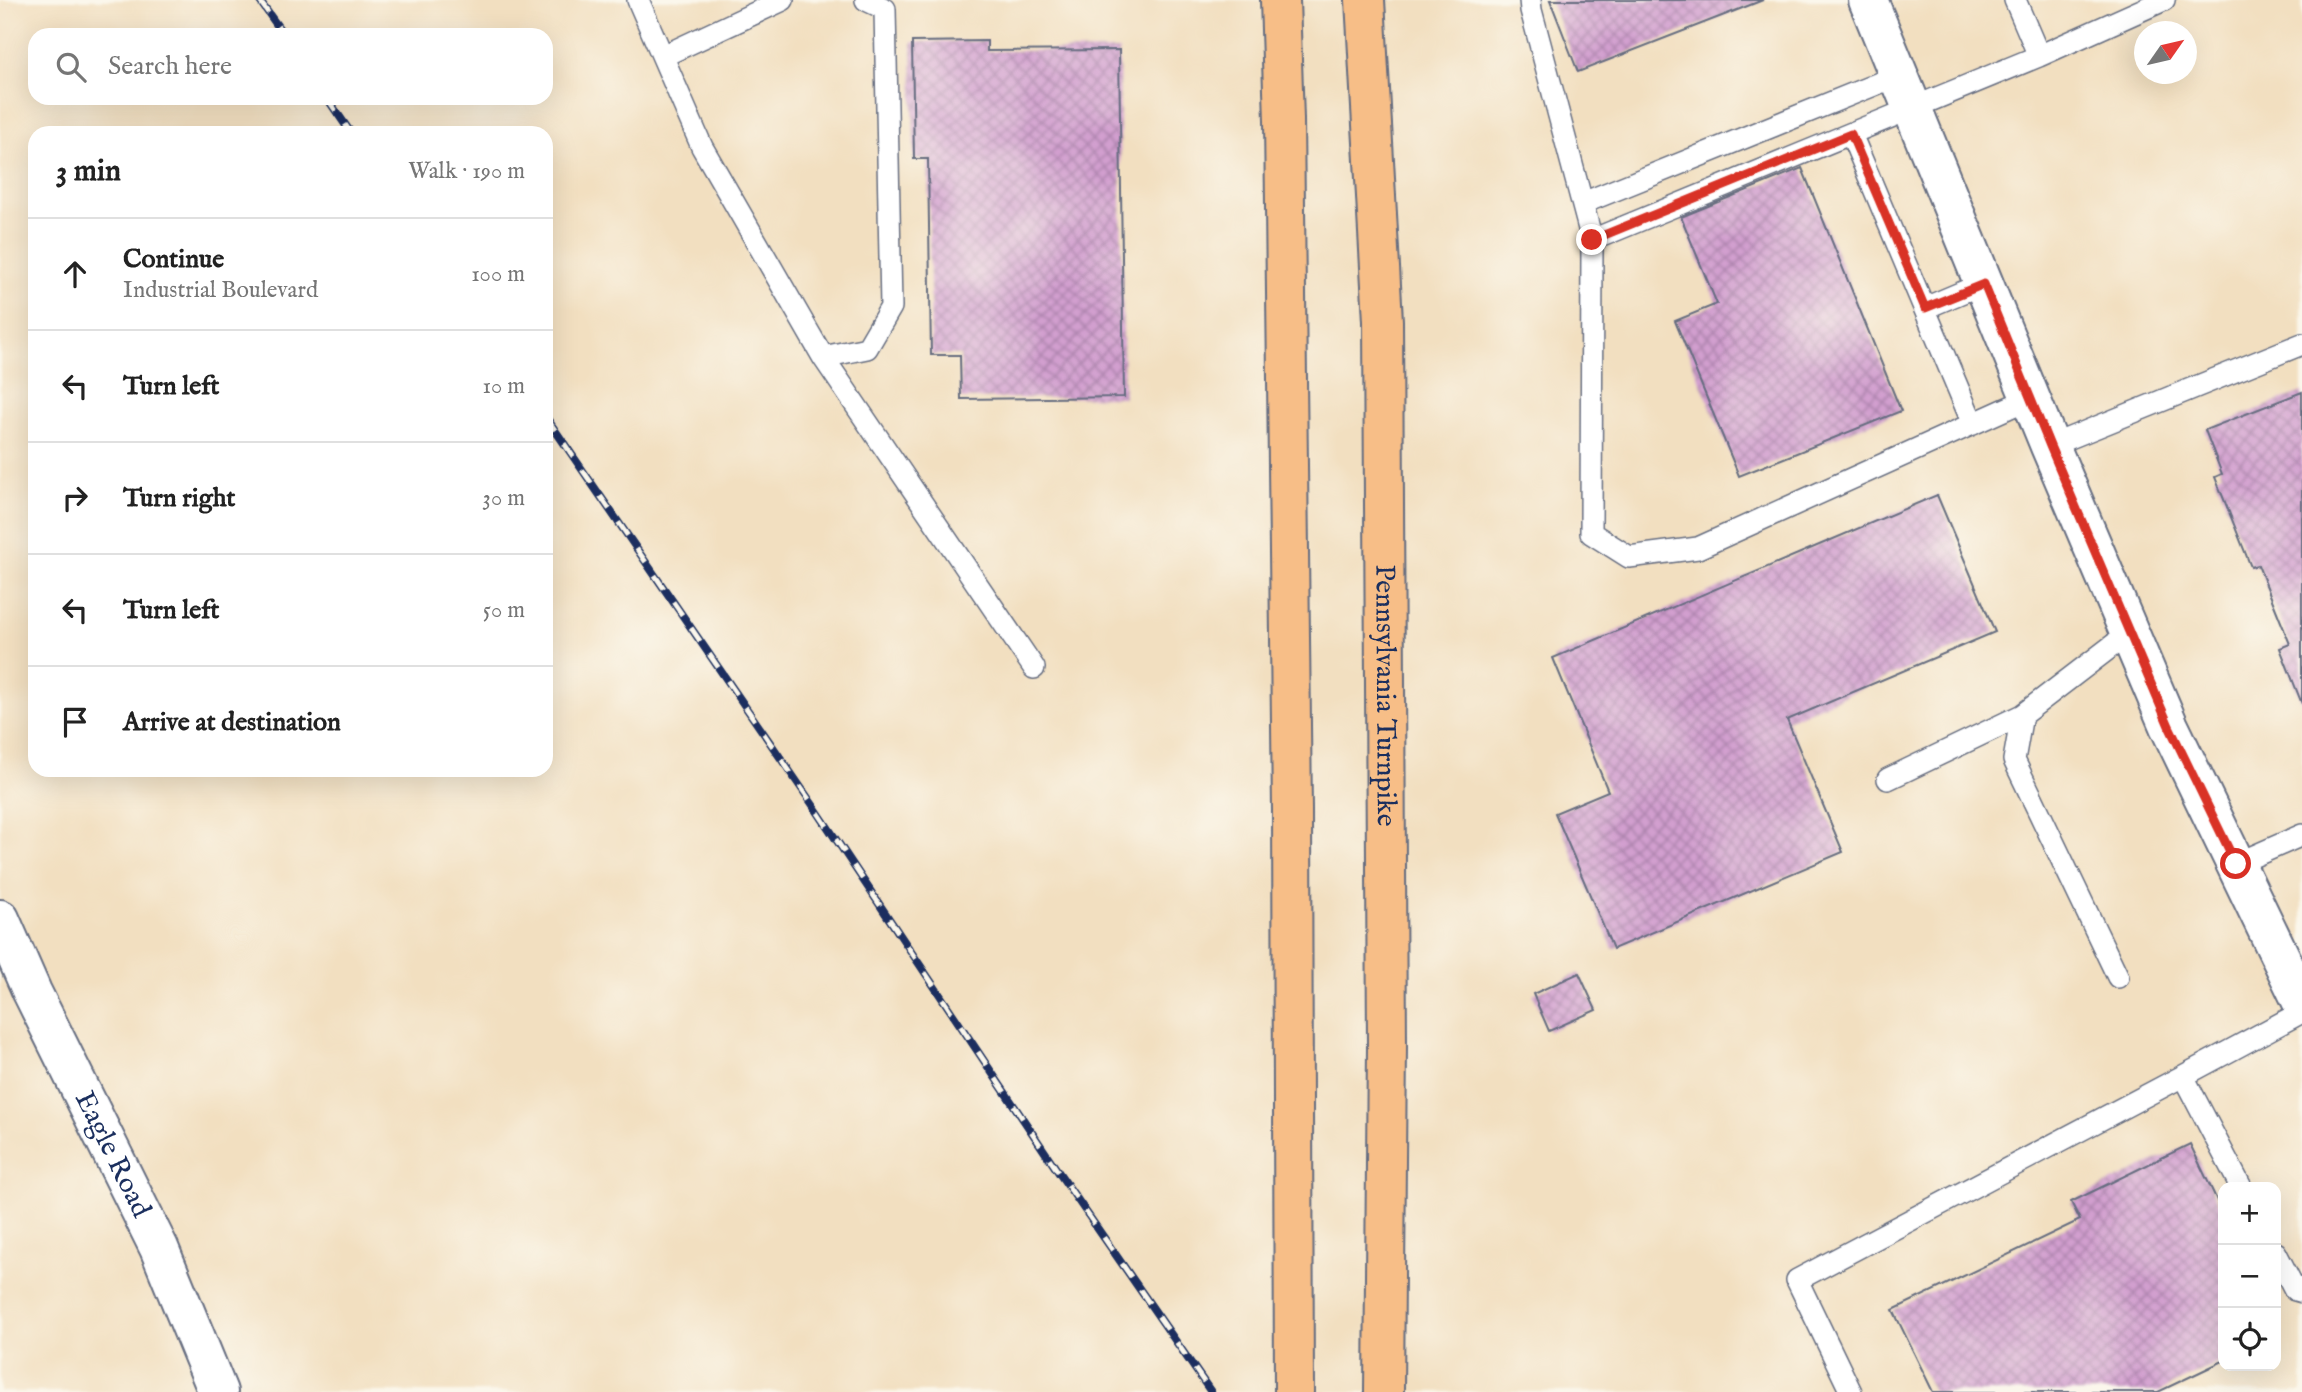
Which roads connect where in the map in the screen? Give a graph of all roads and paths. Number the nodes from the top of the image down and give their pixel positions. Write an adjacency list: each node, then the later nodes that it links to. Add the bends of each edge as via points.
1 (638, 0): 10 (lane)
2 (783, 0): 10 (lane)
3 (866, 0): 20 (lane, via 885,9 891,307 867,348)
4 (1280, 0): 40 (highway, via 1291,727)
5 (1365, 0): 38 (highway, Pennsylvania Turnpike, via 1383,321)
6 (1530, 0): 15 (lane)
7 (1868, 0): 12 (street)
8 (2015, 0): 11 (lane)
9 (2164, 0): 11 (lane)
10 (663, 56): 20 (lane, via 702,147)
11 (2039, 56): 13 (lane)
12 (1899, 75): 13 (street); 15 (lane)
13 (1913, 110): 14 (lane); 17 (street)
14 (1851, 134): 16 (lane); 18 (lane)
15 (1583, 203): 16 (lane)
16 (1592, 240): 22 (lane, via 1591,533 1629,557 1698,548)
17 (1984, 284): 18 (lane); 21 (street)
18 (1925, 308): 22 (lane)
19 (2302, 344): 23 (lane)
20 (823, 357): 25 (lane)
21 (2030, 398): 22 (lane); 23 (street)
22 (1973, 424)
23 (2050, 446): 24 (street)
24 (2129, 633): 26 (lane); 29 (street)
25 (1034, 668)
26 (2022, 715): 27 (lane); 31 (lane, via 2014,760)
27 (1888, 779)
28 (2302, 835): 29 (lane)
29 (2236, 864): 32 (street)
30 (0, 919): 39 (street, Eagle Road, via 159,1248)
31 (2118, 976)
32 (2302, 1002)
33 (2302, 1012): 34 (lane)
34 (2183, 1076): 35 (lane); 41 (lane, via 1797,1280)
35 (2238, 1182)
36 (2281, 1263): 37 (lane, via 2295,1290)
37 (2302, 1292)
38 (1384, 1390)
39 (218, 1392)
40 (1294, 1392)
41 (1850, 1392)

